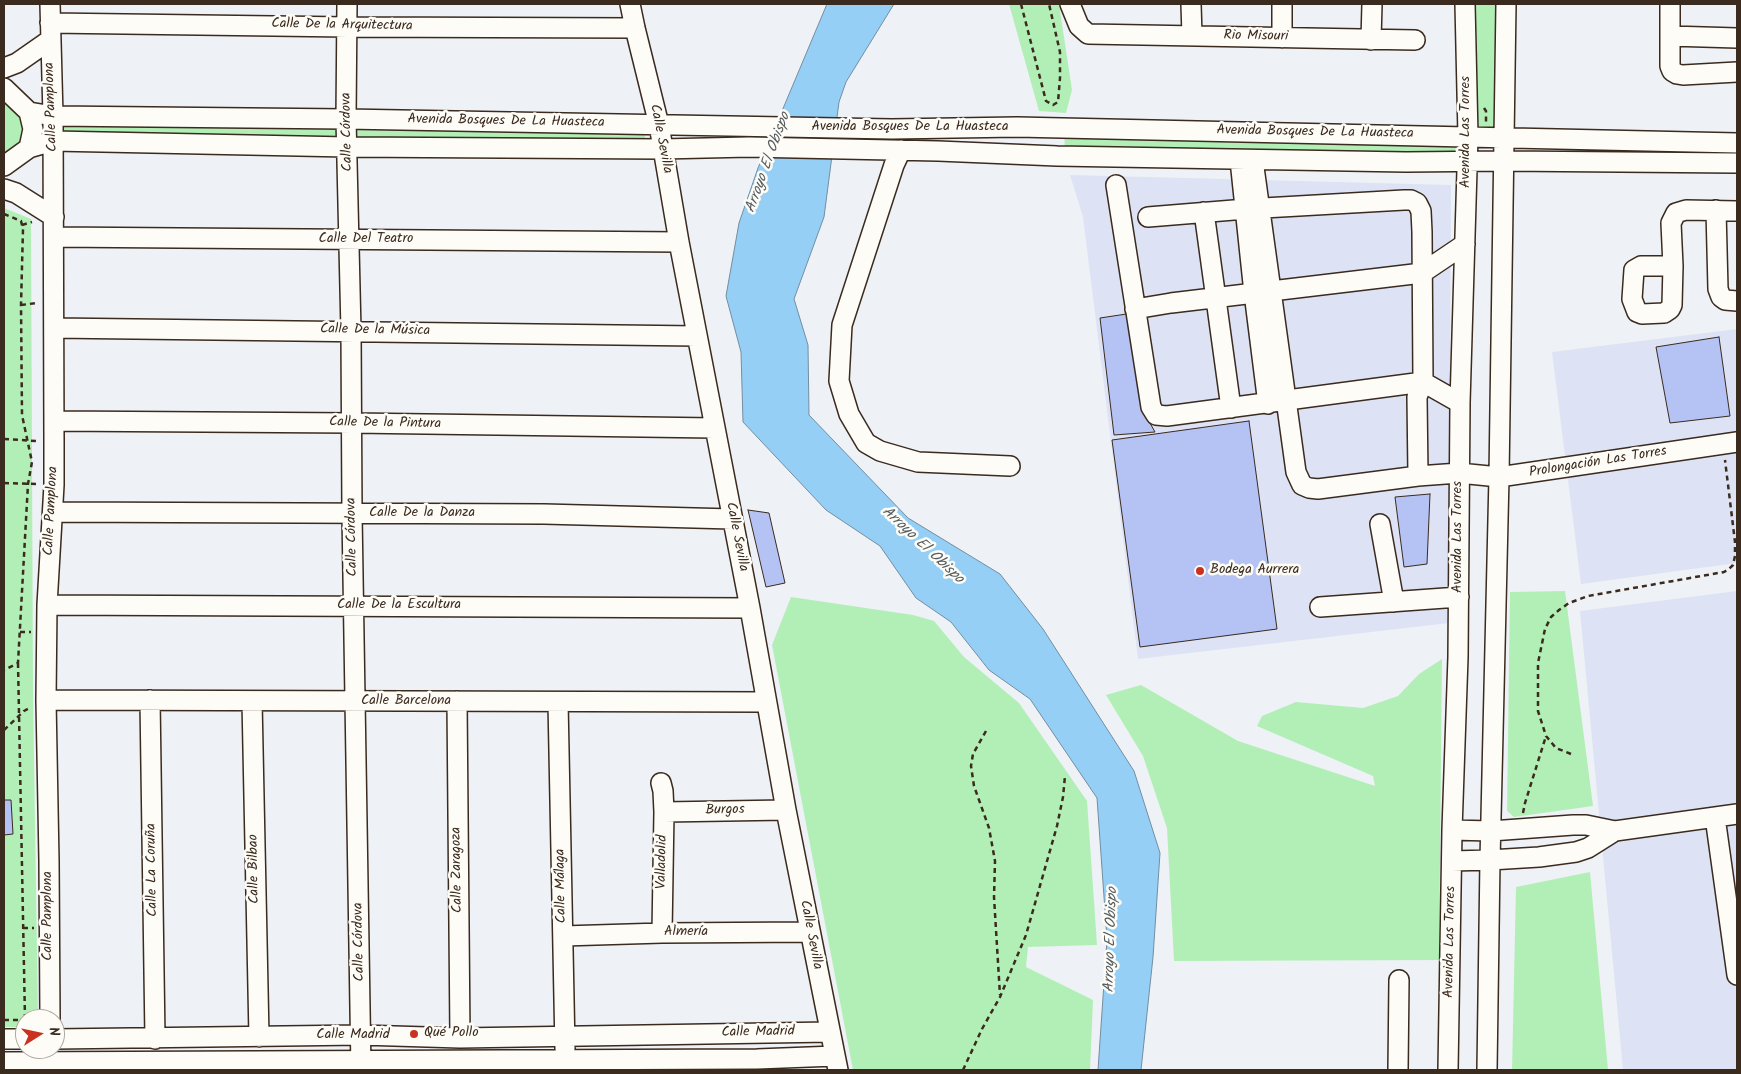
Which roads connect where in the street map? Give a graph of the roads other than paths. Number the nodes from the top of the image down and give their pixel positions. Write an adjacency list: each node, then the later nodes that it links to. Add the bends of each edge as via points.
1 (50, 4): 13 (street, Calle Pamplona)
2 (347, 4): 11 (street, Calle Córdova)
3 (630, 4): 12 (street, Calle Sevilla)
4 (1070, 4): 14 (street, Rio Misouri, via 1079,26 1088,34)
5 (1191, 4): 14 (street)
6 (1282, 4): 16 (street)
7 (1372, 4): 18 (street)
8 (1465, 4): 30 (street, Avenida Las Torres)
9 (1506, 4): 30 (street, Avenida Las Torres)
10 (1670, 4): 15 (street)
11 (348, 27): 12 (street, Calle De la Arquitectura); 13 (street, Calle De la Arquitectura); 25 (street, Calle Córdova)
12 (635, 28): 26 (street, Calle Sevilla)
13 (50, 31): 20 (street, via 17,63); 24 (street, Calle Pamplona)
14 (1192, 36): 16 (street, Rio Misouri)
15 (1670, 36): 17 (street); 21 (street, via 1670,66 1677,74)
16 (1282, 38): 18 (street, Rio Misouri)
17 (1737, 38)
18 (1371, 40): 19 (street, Rio Misouri)
19 (1415, 40)
20 (4, 68)
21 (1737, 72)
22 (4, 88): 23 (street)
23 (29, 112): 24 (street, Avenida Bosques De La Huasteca); 34 (street, via 33,129)
24 (53, 116): 25 (street, Avenida Bosques De La Huasteca); 31 (street, Calle Pamplona)
25 (346, 119): 26 (street, Avenida Bosques De La Huasteca); 33 (street, Calle Córdova)
26 (659, 125): 27 (street, Avenida Bosques De La Huasteca); 35 (street, Calle Sevilla)
27 (916, 129): 28 (street, Avenida Bosques De La Huasteca, via 1017,127); 36 (street)
28 (1228, 131): 29 (street, Avenida Bosques De La Huasteca); 37 (street)
29 (1406, 134): 30 (street, Avenida Bosques De La Huasteca); 39 (street)
30 (1486, 136): 32 (street, Avenida Bosques De La Huasteca); 38 (street, Avenida Las Torres); 40 (street, Avenida Las Torres)
31 (53, 142): 33 (street, Avenida Bosques De La Huasteca); 34 (street, Avenida Bosques De La Huasteca); 49 (street, Calle Pamplona)
32 (1737, 143)
33 (348, 147): 35 (street, Avenida Bosques De La Huasteca); 52 (street, Calle Córdova)
34 (29, 148): 42 (street, Avenida Bosques De La Huasteca)
35 (662, 149): 36 (street, Avenida Bosques De La Huasteca); 53 (street, Calle Sevilla)
36 (901, 150): 37 (street, Avenida Bosques De La Huasteca); 72 (street, via 842,326 839,381 849,414 866,443 880,451 918,462)
37 (1241, 160): 39 (street, Avenida Bosques De La Huasteca); 45 (street)
38 (1504, 161): 40 (street, Avenida Bosques De La Huasteca); 41 (street, Avenida Bosques De La Huasteca); 75 (street, Avenida Las Torres)
39 (1406, 162): 40 (street, Avenida Bosques De La Huasteca)
40 (1468, 162): 54 (street, Avenida Las Torres)
41 (1737, 163)
42 (4, 166)
43 (1116, 185): 60 (street)
44 (4, 189): 49 (street)
45 (1253, 208): 48 (street); 56 (street, via 1411,200 1421,211); 57 (street)
46 (1716, 210): 47 (street); 55 (street, via 1676,213 1671,223); 59 (street, via 1718,289 1721,297)
47 (1737, 211)
48 (1204, 212): 50 (street); 58 (street)
49 (54, 217): 51 (street, Calle Pamplona)
50 (1148, 217)
51 (54, 236): 52 (street, Calle Del Teatro); 61 (street, Calle Pamplona)
52 (350, 240): 53 (street, Calle Del Teatro); 62 (street, Calle Córdova)
53 (679, 242): 63 (street, Calle Sevilla)
54 (1465, 244): 56 (street); 66 (street, Avenida Las Torres)
55 (1673, 266)
56 (1422, 273): 57 (street); 64 (street)
57 (1262, 292): 58 (street); 65 (street)
58 (1217, 297): 60 (street); 67 (street)
59 (1737, 301)
60 (1135, 309): 67 (street, via 1153,412 1167,416)
61 (54, 328): 62 (street, Calle De la Música); 68 (street, Calle Pamplona)
62 (351, 331): 63 (street, Calle De la Música); 69 (street, Calle Córdova)
63 (697, 336): 70 (street, Calle Sevilla)
64 (1423, 382): 65 (street); 66 (street); 74 (street, via 1417,397)
65 (1277, 402): 67 (street); 74 (street, Prolongación Las Torres, via 1302,485 1318,489)
66 (1460, 403): 73 (street, Avenida Las Torres)
67 (1231, 408)
68 (54, 421): 69 (street, Calle De la Pintura); 76 (street, Calle Pamplona)
69 (353, 423): 70 (street, Calle De la Pintura); 77 (street, Calle Córdova)
70 (716, 428): 78 (street, Calle Sevilla)
71 (1730, 443): 75 (street, Prolongación Las Torres)
72 (1010, 466)
73 (1459, 473): 74 (street, Prolongación Las Torres); 75 (street, Prolongación Las Torres); 80 (street, Avenida Las Torres)
74 (1418, 476)
75 (1499, 477): 99 (street, Avenida Las Torres)
76 (53, 512): 77 (street, Calle De la Danza); 82 (street, Calle Pamplona)
77 (352, 514): 78 (street, Calle De la Danza, via 544,514); 83 (street, Calle Córdova)
78 (732, 519): 84 (street, Calle Sevilla)
79 (1380, 524): 81 (street)
80 (1459, 597): 81 (street); 98 (street, Avenida Las Torres)
81 (1394, 602): 85 (street)
82 (47, 605): 83 (street, Calle De la Escultura); 86 (street, Calle Pamplona)
83 (354, 606): 84 (street, Calle De la Escultura); 89 (street, Calle Córdova)
84 (750, 608): 92 (street, Calle Sevilla)
85 (1320, 608)
86 (46, 700): 87 (street, Calle Barcelona); 109 (street, Calle Pamplona)
87 (150, 700): 88 (street, Calle Barcelona); 115 (street, Calle La Coruña)
88 (252, 701): 89 (street, Calle Barcelona); 113 (street, Calle Bilbao)
89 (356, 702): 90 (street, Calle Barcelona); 111 (street, Calle Córdova)
90 (457, 702): 91 (street, Calle Barcelona); 114 (street, Calle Zaragoza)
91 (558, 702): 92 (street, Calle Barcelona); 106 (street, Calle Málaga)
92 (766, 702): 94 (street, Calle Sevilla)
93 (662, 787): 95 (street, Valladolid)
94 (786, 810): 95 (street, Burgos); 104 (street, Calle Sevilla)
95 (664, 812): 105 (street, Valladolid)
96 (1737, 814): 97 (street)
97 (1715, 817): 100 (street); 103 (street)
98 (1452, 830): 99 (street); 102 (street, Avenida Las Torres)
99 (1491, 831): 100 (street, via 1586,825); 101 (street, Avenida Las Torres)
100 (1614, 831): 101 (street, via 1576,852)
101 (1490, 860): 102 (street); 128 (street, Avenida Las Torres)
102 (1452, 861): 127 (street, Avenida Las Torres)
103 (1730, 875): 107 (street)
104 (810, 932): 105 (street, Almería); 110 (street, Calle Sevilla)
105 (662, 933): 106 (street, Almería)
106 (563, 936): 112 (street, Calle Málaga)
107 (1737, 975)
108 (1399, 980): 126 (street)
109 (50, 1009)
110 (830, 1032): 112 (street, Calle Madrid); 119 (street, Calle Sevilla)
111 (361, 1035): 113 (street, Calle Madrid); 114 (street, Calle Madrid); 124 (street, Calle Córdova)
112 (565, 1036): 114 (street, Calle Madrid); 121 (street, Calle Málaga)
113 (259, 1037): 115 (street, Calle Madrid)
114 (460, 1038)
115 (155, 1039): 116 (street, Calle Madrid)
116 (65, 1040)
117 (51, 1060): 118 (street, Calle Madrid); 123 (street, Calle Madrid)
118 (4, 1062)
119 (836, 1063): 122 (street, Calle Madrid, via 757,1059)
120 (258, 1065): 123 (street, Calle Madrid); 124 (street, Calle Madrid)
121 (565, 1065): 122 (street, Calle Madrid); 125 (street, Calle Madrid)
122 (666, 1065)
123 (156, 1066)
124 (361, 1066): 125 (street, Calle Madrid)
125 (461, 1066)
126 (1398, 1070)
127 (1448, 1070)
128 (1487, 1070)

